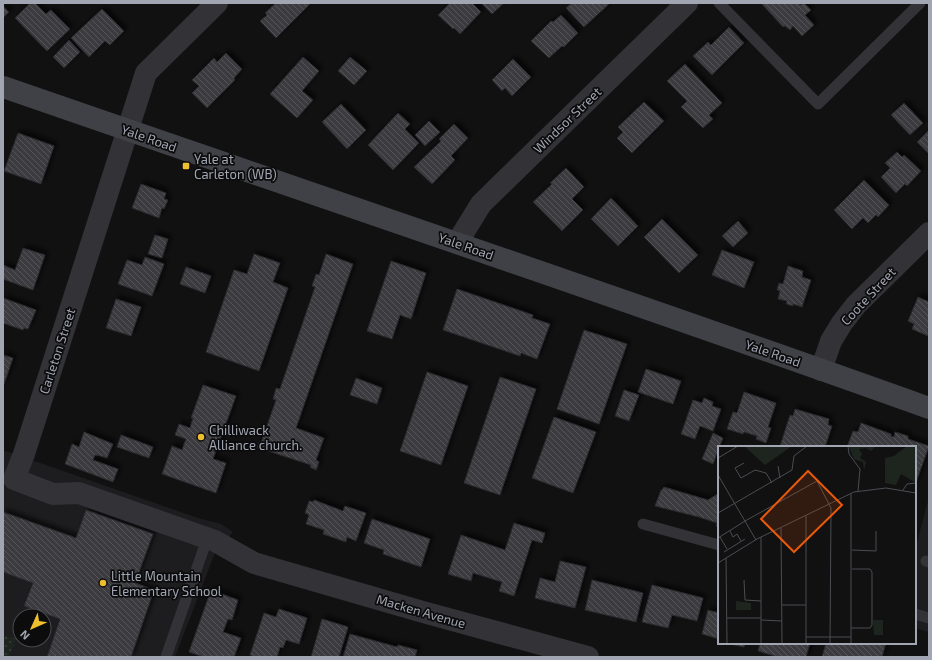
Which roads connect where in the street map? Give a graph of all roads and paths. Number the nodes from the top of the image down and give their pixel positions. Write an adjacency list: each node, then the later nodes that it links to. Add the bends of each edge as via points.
1 (217, 3): 6 (street, Carleton Street, via 146,73)
2 (687, 3): 8 (street, Windsor Street, via 481,204)
3 (719, 3): 4 (lane, via 818,104)
4 (920, 3)
5 (3, 87): 6 (main road, Yale Road)
6 (127, 130): 8 (main road, Yale Road); 12 (street, Carleton Street, via 14,479 53,494 79,493)
7 (929, 233): 9 (street, Coote Street, via 856,305 832,341)
8 (457, 243): 9 (main road, Yale Road)
9 (821, 370): 10 (main road, Yale Road)
10 (929, 408)
11 (643, 524): 13 (lane)
12 (207, 539): 14 (street, Carleton Street); 17 (lane)
13 (718, 545)
14 (254, 563): 18 (street, Macken Avenue)
15 (916, 614): 16 (lane)
16 (929, 618)
17 (166, 657)
18 (588, 657)

